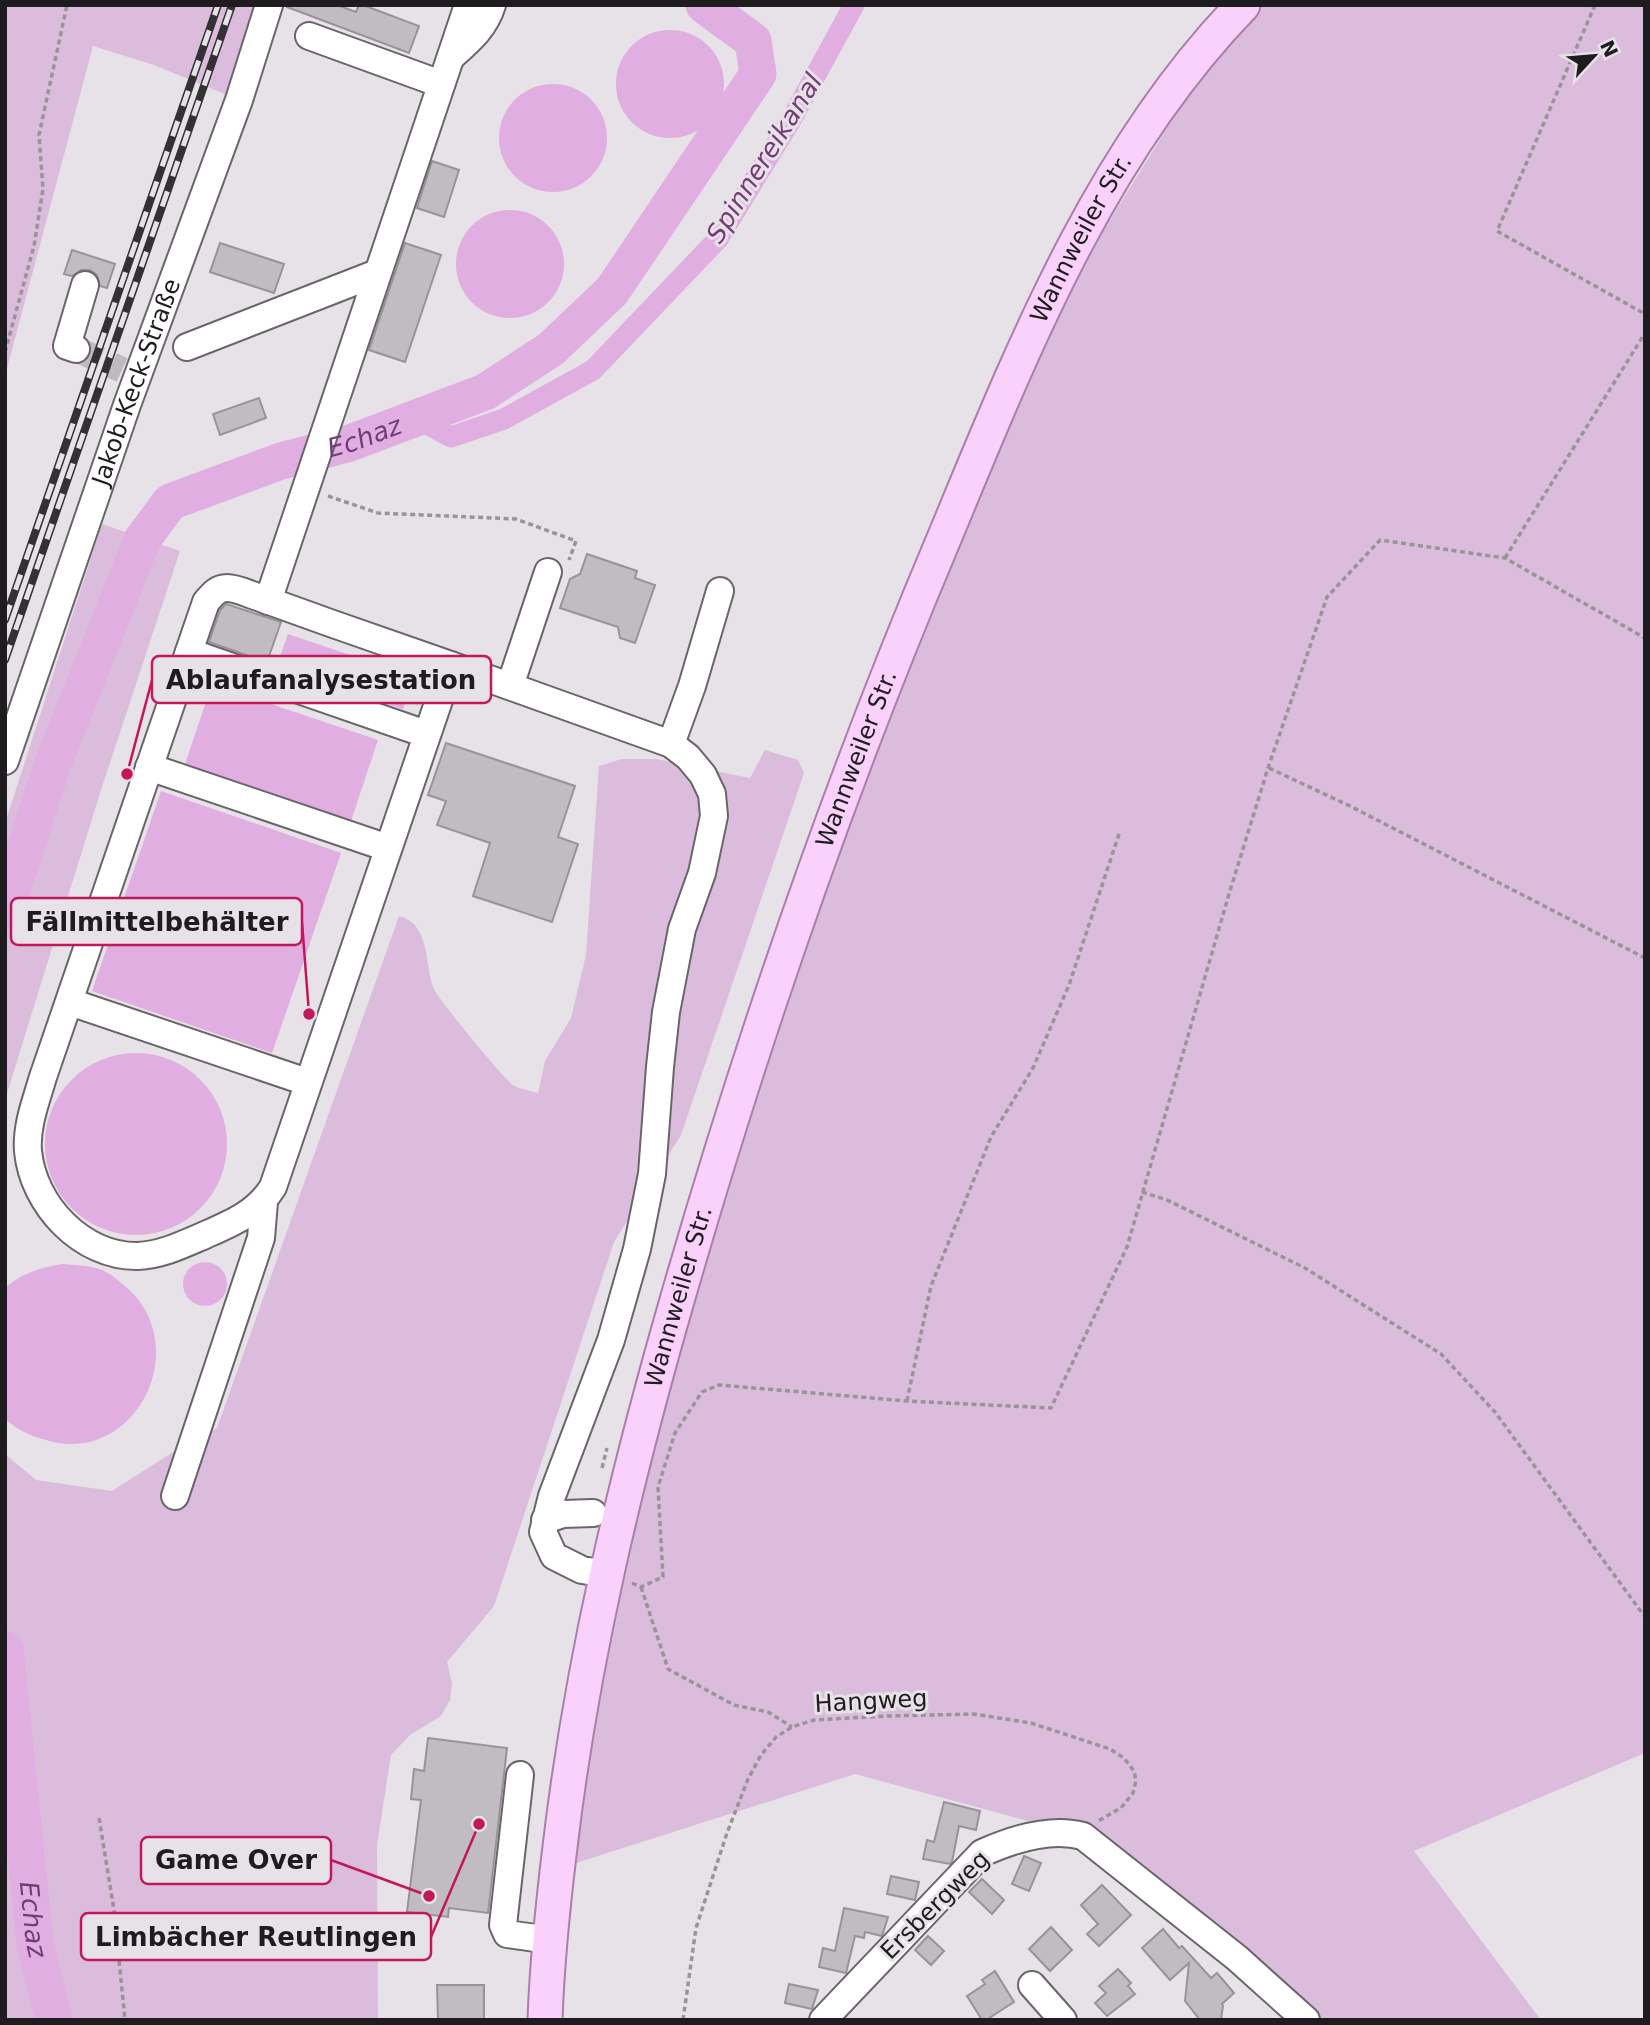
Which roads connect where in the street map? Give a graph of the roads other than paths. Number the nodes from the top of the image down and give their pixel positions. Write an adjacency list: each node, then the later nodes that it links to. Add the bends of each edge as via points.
1 (269, 5): 13 (street, Jakob-Keck-Straße, via 239,100)
2 (468, 5): 6 (street)
3 (492, 5): 6 (street, via 477,34)
4 (1243, 5): 31 (main road, Wannweiler Str., via 1195,57 1151,116 1092,215 1026,347 911,617 832,825 731,1121 646,1412)
5 (309, 36): 7 (street)
6 (450, 58): 7 (street)
7 (441, 84): 8 (street)
8 (377, 273): 10 (street); 16 (street)
9 (85, 285): 11 (street, via 67,346)
10 (187, 347)
11 (76, 349)
12 (122, 370): 13 (street, via 129,374 123,397)
13 (127, 405): 22 (street, Jakob-Keck-Straße)
14 (548, 572): 19 (street)
15 (720, 591): 21 (street)
16 (268, 601): 17 (street, via 230,588 212,594); 18 (street)
17 (189, 652): 20 (street); 23 (street)
18 (451, 665): 19 (street); 20 (street)
19 (510, 686): 21 (street)
20 (426, 734): 24 (street)
21 (671, 744): 30 (street, via 703,775 712,794 714,816 672,981 661,1053 652,1174 637,1249 611,1340)
22 (5, 761)
23 (149, 767): 24 (street); 25 (street)
24 (388, 848): 26 (street)
25 (70, 1002): 26 (street); 27 (street, via 31,1118 28,1150 35,1180 57,1219 99,1246 138,1256 187,1243 253,1212)
26 (307, 1082): 27 (street)
27 (264, 1202): 28 (street, via 261,1238)
28 (175, 1496)
29 (593, 1513): 30 (street)
30 (545, 1520): 31 (street, via 543,1532 554,1556 582,1570)
31 (607, 1574): 33 (main road, Wannweiler Str., via 578,1719)
32 (520, 1775): 33 (street, via 503,1925 507,1934)
33 (550, 1940): 36 (main road, Wannweiler Str.)
34 (1032, 1984): 37 (street)
35 (831, 2017): 38 (street, Ersbergweg, via 982,1853 1016,1840 1070,1832 1083,1836 1237,1958)
36 (545, 2020)
37 (1063, 2020)
38 (1306, 2020)

